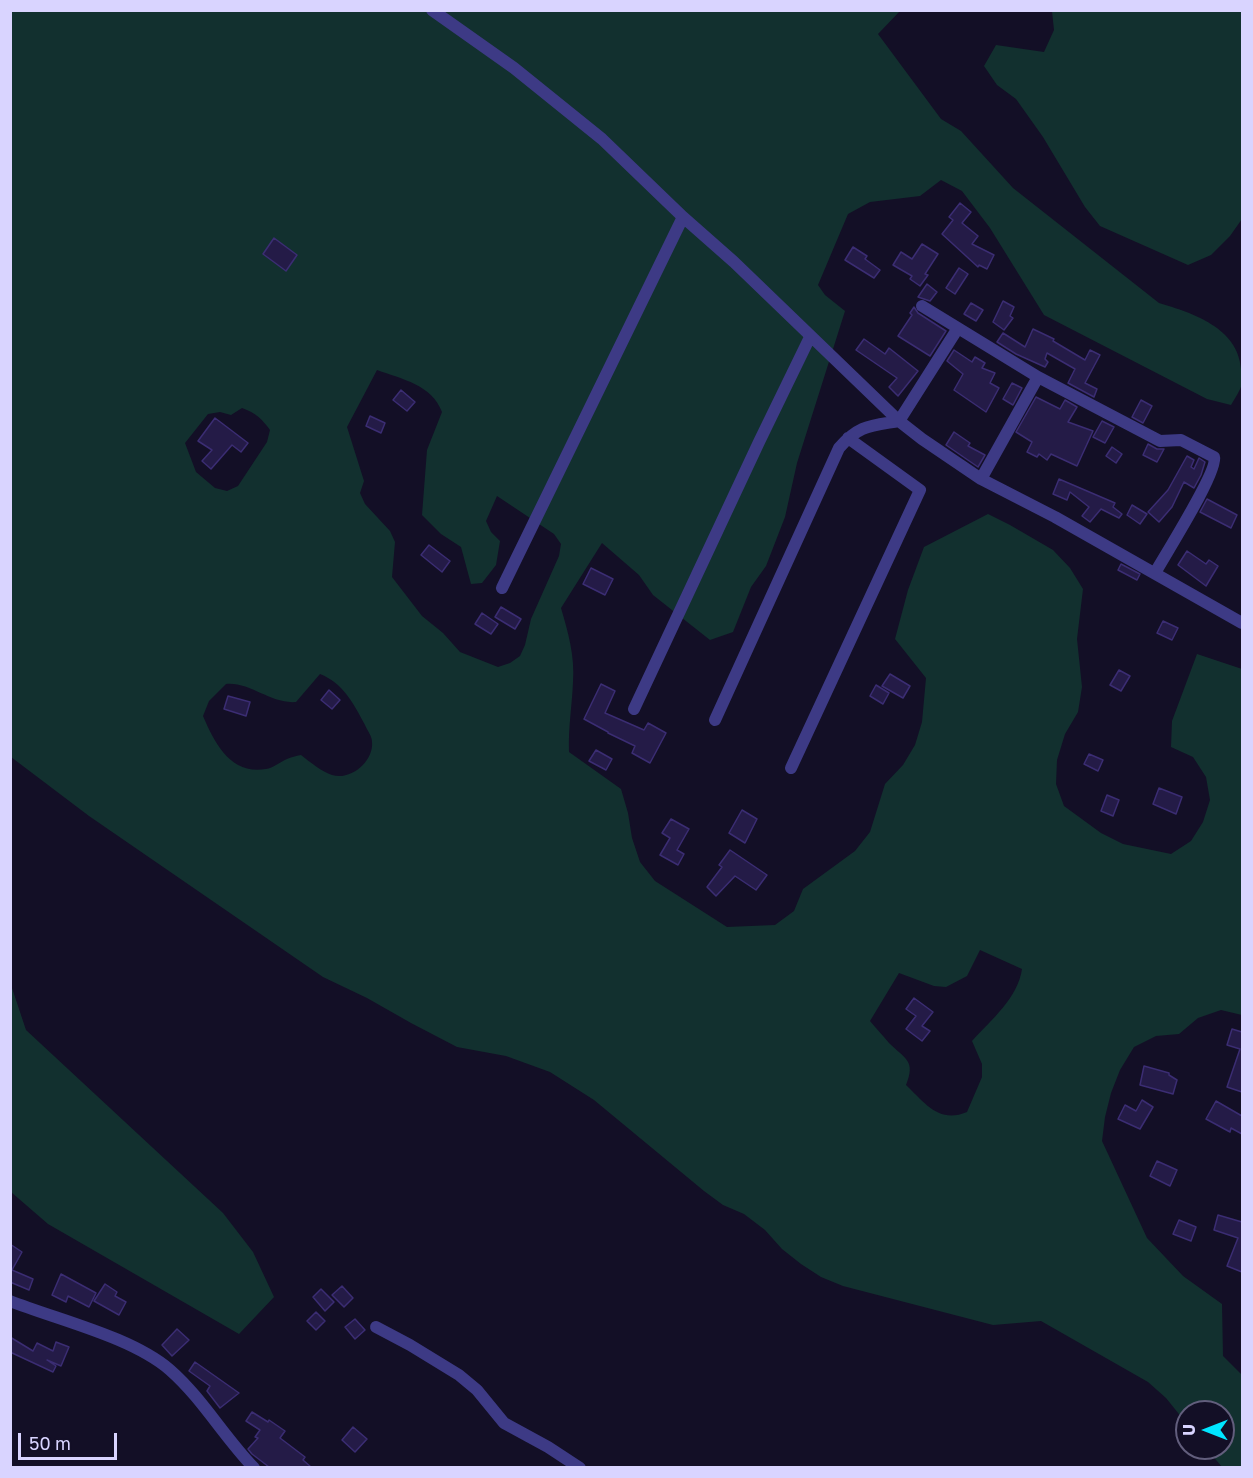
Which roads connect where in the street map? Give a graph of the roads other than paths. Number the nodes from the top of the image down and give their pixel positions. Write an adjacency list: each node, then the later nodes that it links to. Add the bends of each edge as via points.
1 (432, 10): 2 (street, via 593,131)
2 (682, 217): 5 (street); 11 (street)
3 (922, 306): 4 (street)
4 (958, 327): 6 (street); 7 (street)
5 (810, 337): 7 (street); 13 (street)
6 (1038, 377): 9 (street); 10 (street, via 1160,441 1181,441 1215,459 1200,494)
7 (899, 421): 8 (street, via 864,427); 9 (street)
8 (848, 438): 14 (street, via 839,448); 15 (street, via 920,490)
9 (981, 479): 10 (street)
10 (1155, 573): 12 (street)
11 (502, 588)
12 (1242, 623)
13 (634, 709)
14 (715, 720)
15 (791, 768)
16 (10, 1301): 18 (street, via 89,1329 153,1358 191,1393)
17 (376, 1327): 19 (street, via 459,1375 504,1423)
18 (254, 1467)
19 (580, 1467)

